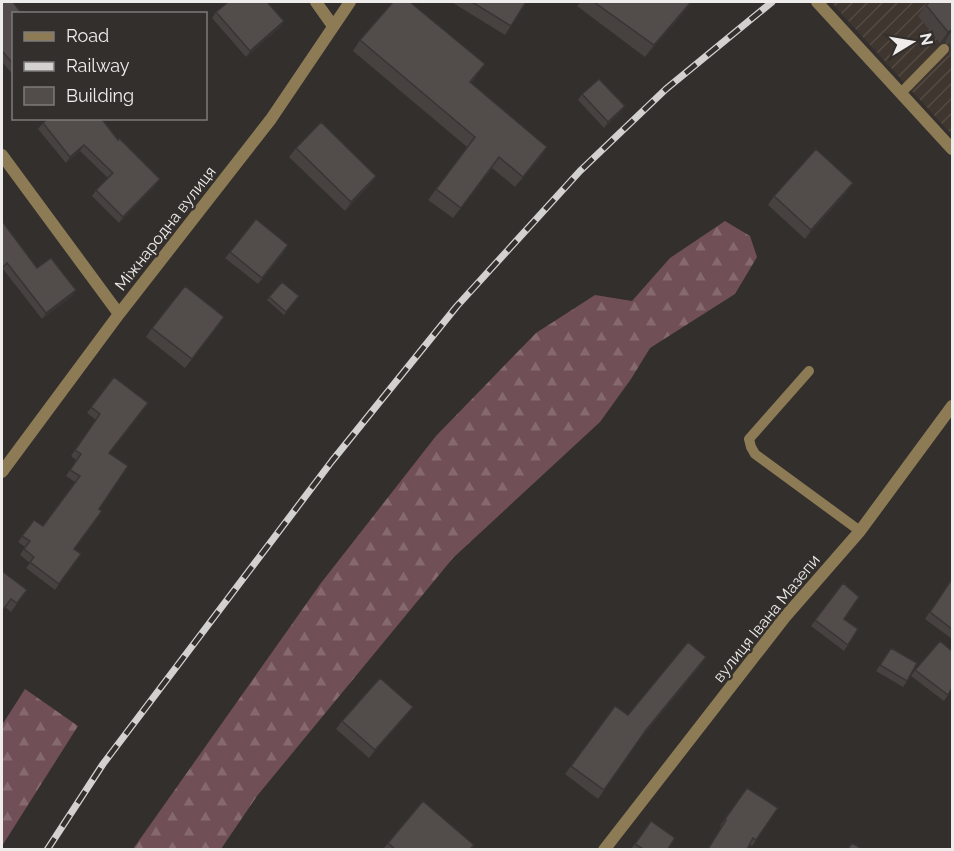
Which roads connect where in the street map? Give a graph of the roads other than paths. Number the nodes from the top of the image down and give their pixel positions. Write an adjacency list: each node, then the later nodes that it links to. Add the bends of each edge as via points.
1 (316, 2): 4 (street)
2 (350, 2): 4 (street, Міжнародна вулиця)
3 (817, 2): 6 (street)
4 (333, 26): 9 (street, Міжнародна вулиця, via 271,119)
5 (944, 49): 6 (lane)
6 (902, 93): 7 (street)
7 (952, 149)
8 (2, 155): 9 (street)
9 (119, 314): 12 (street, Міжнародна вулиця)
10 (808, 371): 13 (lane, via 749,438 751,447 755,454)
11 (952, 406): 13 (street, вулиця Івана Мазепи)
12 (2, 472)
13 (860, 531): 14 (street, вулиця Івана Мазепи, via 785,617)
14 (604, 849)

